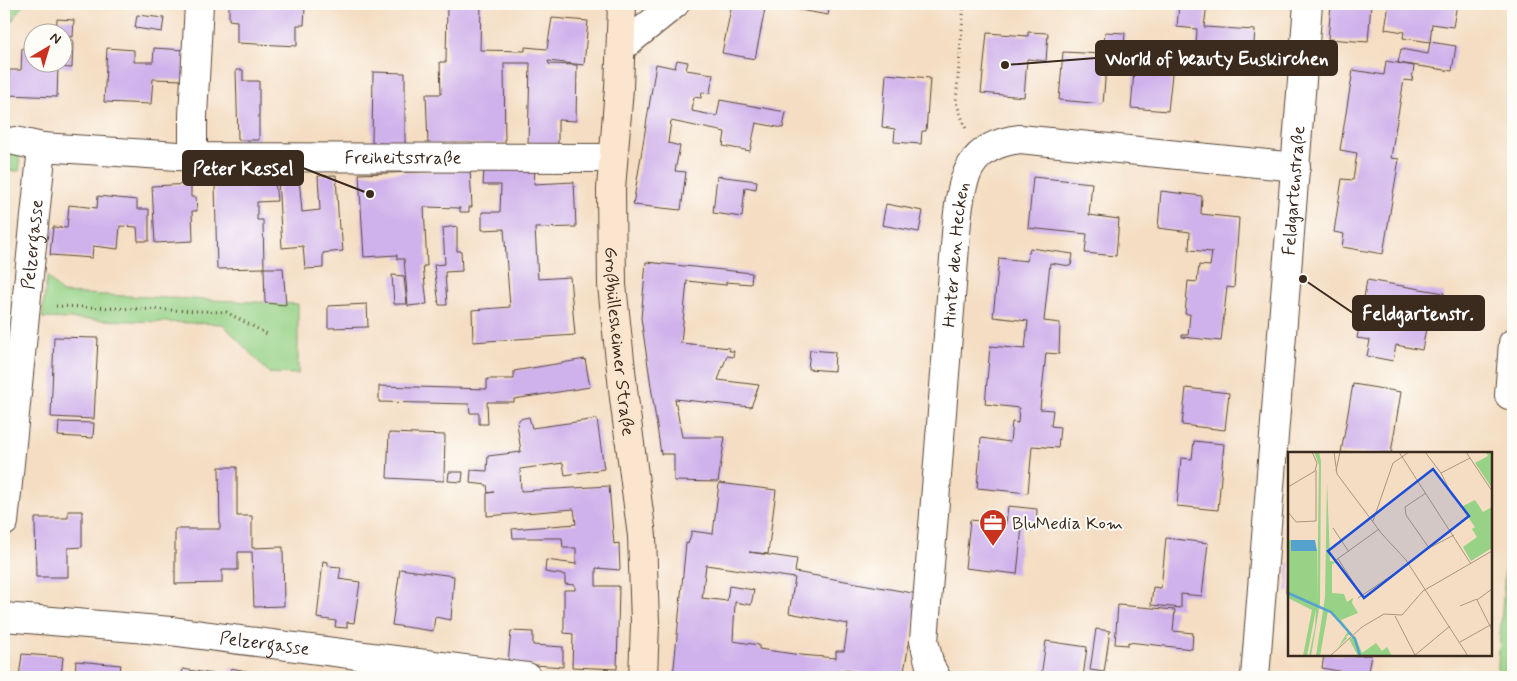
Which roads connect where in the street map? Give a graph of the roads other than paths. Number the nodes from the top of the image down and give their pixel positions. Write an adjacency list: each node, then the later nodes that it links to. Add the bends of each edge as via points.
1 (198, 4): 8 (street)
2 (622, 4): 5 (street, Großbüllesheimer Straße)
3 (675, 4): 5 (street)
4 (1308, 4): 10 (street, Feldgartenstraße)
5 (622, 47): 9 (street, Großbüllesheimer Straße)
6 (15, 142): 7 (street, Freiheitsstraße)
7 (42, 147): 8 (street, Freiheitsstraße); 13 (street, Pelzergasse)
8 (193, 157): 9 (street, Freiheitsstraße)
9 (613, 158): 16 (street, Großbüllesheimer Straße, via 612,285 642,536)
10 (1296, 167): 17 (street, Hinter den Hecken, via 1038,139 995,144 976,158 963,179 956,240 924,641); 18 (street, Feldgartenstraße)
11 (1513, 343): 12 (street)
12 (1509, 395)
13 (4, 522)
14 (4, 616): 15 (street, Pelzergasse, via 171,631)
15 (527, 677)
16 (643, 677)
17 (936, 677)
18 (1255, 677)

